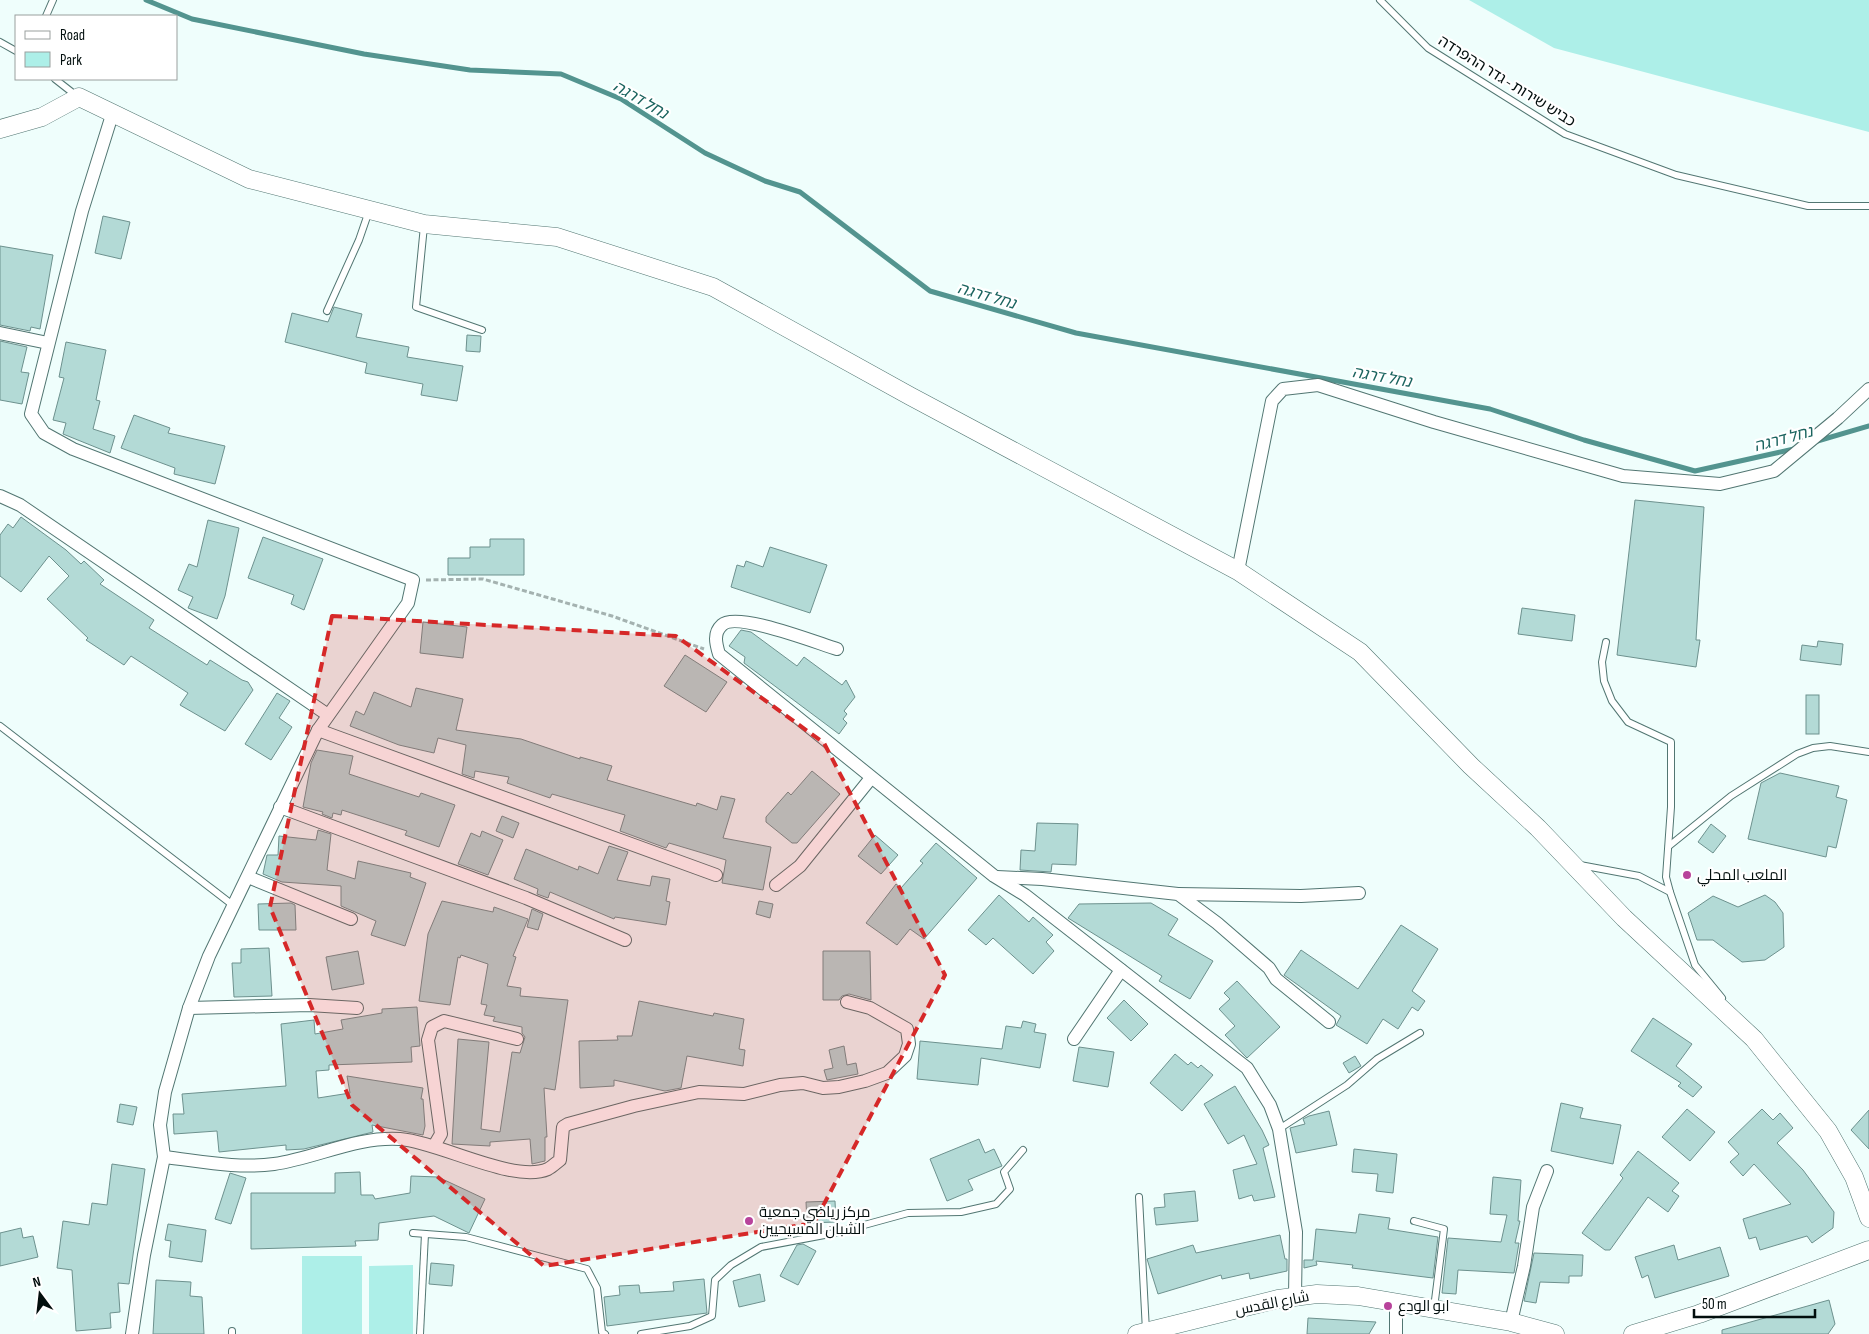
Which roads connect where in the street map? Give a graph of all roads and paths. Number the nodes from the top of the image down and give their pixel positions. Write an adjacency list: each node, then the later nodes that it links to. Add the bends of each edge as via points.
1 (53, 0): 3 (lane)
2 (1380, 0): 10 (lane, כביש שירות - גדר ההפרדה, via 1428,48 1565,134 1676,175 1808,206)
3 (46, 15)
4 (0, 42): 5 (lane)
5 (15, 50)
6 (56, 80): 7 (lane)
7 (78, 97): 8 (street); 9 (street, via 42,117)
8 (112, 115): 11 (street, via 249,179); 16 (street, via 82,211)
9 (0, 129)
10 (1869, 206)
11 (369, 210): 12 (street); 13 (lane)
12 (424, 224): 14 (lane, via 416,307); 19 (street, via 557,237 713,287)
13 (327, 311)
14 (482, 330)
15 (0, 333): 16 (street)
16 (48, 343): 20 (street, via 30,414 44,433 73,449)
17 (1869, 389): 19 (street, via 1774,471 1720,484 1623,476 1318,385 1283,389 1272,401)
18 (0, 496): 24 (street, via 20,505)
19 (1238, 571): 31 (street, via 1360,652)
20 (413, 580): 23 (path, via 483,579 612,616); 24 (street, via 408,603)
21 (1606, 642): 30 (lane, via 1602,662 1604,681 1612,701 1628,722 1672,742)
22 (837, 649): 23 (street, via 735,620 723,623 716,631)
23 (719, 654): 28 (street)
24 (328, 715): 26 (street)
25 (0, 726): 39 (lane)
26 (318, 730): 29 (street); 32 (street)
27 (1869, 752): 30 (lane, via 1830,746 1797,754 1731,796)
28 (871, 778): 33 (street); 35 (street, via 800,866)
29 (280, 807): 34 (street); 41 (street, via 526,898)
30 (1669, 846): 36 (lane, via 1666,877)
31 (1573, 864): 36 (lane, via 1639,876); 48 (street, via 1624,918)
32 (716, 875)
33 (994, 876): 38 (street, via 1042,878); 42 (street, via 1025,895)
34 (248, 878): 39 (street); 40 (street)
35 (776, 885)
36 (1670, 892): 48 (lane, via 1695,965)
37 (1359, 893): 38 (street, via 1301,896)
38 (1178, 894): 46 (street, via 1217,923 1269,968 1276,979)
39 (234, 906): 44 (street)
40 (352, 918)
41 (625, 940)
42 (1121, 970): 50 (street); 51 (street, via 1247,1068 1270,1105)
43 (847, 1002): 52 (street, via 870,1008 907,1029 909,1044 905,1056 887,1073 839,1087 823,1088 804,1083 744,1094 699,1092 568,1124 562,1128 560,1160 548,1169 532,1173 516,1172)
44 (188, 1008): 45 (street, via 309,1005); 54 (street, via 165,1092 160,1125)
45 (357, 1008)
46 (1330, 1022)
47 (1420, 1032): 51 (lane)
48 (1754, 1038): 57 (street, via 1828,1131 1854,1178)
49 (517, 1039): 52 (street, via 444,1021 432,1027 428,1040 441,1134)
50 (1074, 1039)
51 (1279, 1129): 62 (street, via 1296,1232)
52 (434, 1146): 54 (street, via 402,1139 374,1139 257,1166)
53 (1023, 1150): 70 (lane, via 1004,1172 1010,1189 996,1204 961,1212 908,1213 836,1233 761,1247 731,1265 715,1280 712,1316 690,1326)
54 (164, 1157): 67 (street)
55 (1547, 1171): 65 (street, via 1533,1207)
56 (1139, 1198): 66 (lane)
57 (1869, 1218)
58 (1414, 1221): 64 (lane, via 1444,1229)
59 (413, 1233): 60 (lane)
60 (424, 1234): 68 (lane); 69 (lane, via 466,1237 587,1269 597,1288 602,1332)
61 (1869, 1250): 73 (street, via 1699,1314)
62 (1295, 1296): 63 (street, شارع القدس, via 1358,1296); 66 (street, شارع القدس)
63 (1396, 1303): 64 (street, شارع القدس); 71 (street)
64 (1434, 1309): 65 (street, شارع القدس)
65 (1511, 1322): 72 (street, شارع القدس)
66 (1142, 1333)
67 (132, 1334)
68 (420, 1334)
69 (605, 1334)
70 (641, 1334)
71 (1396, 1334)
72 (1555, 1334)
73 (1633, 1334)

